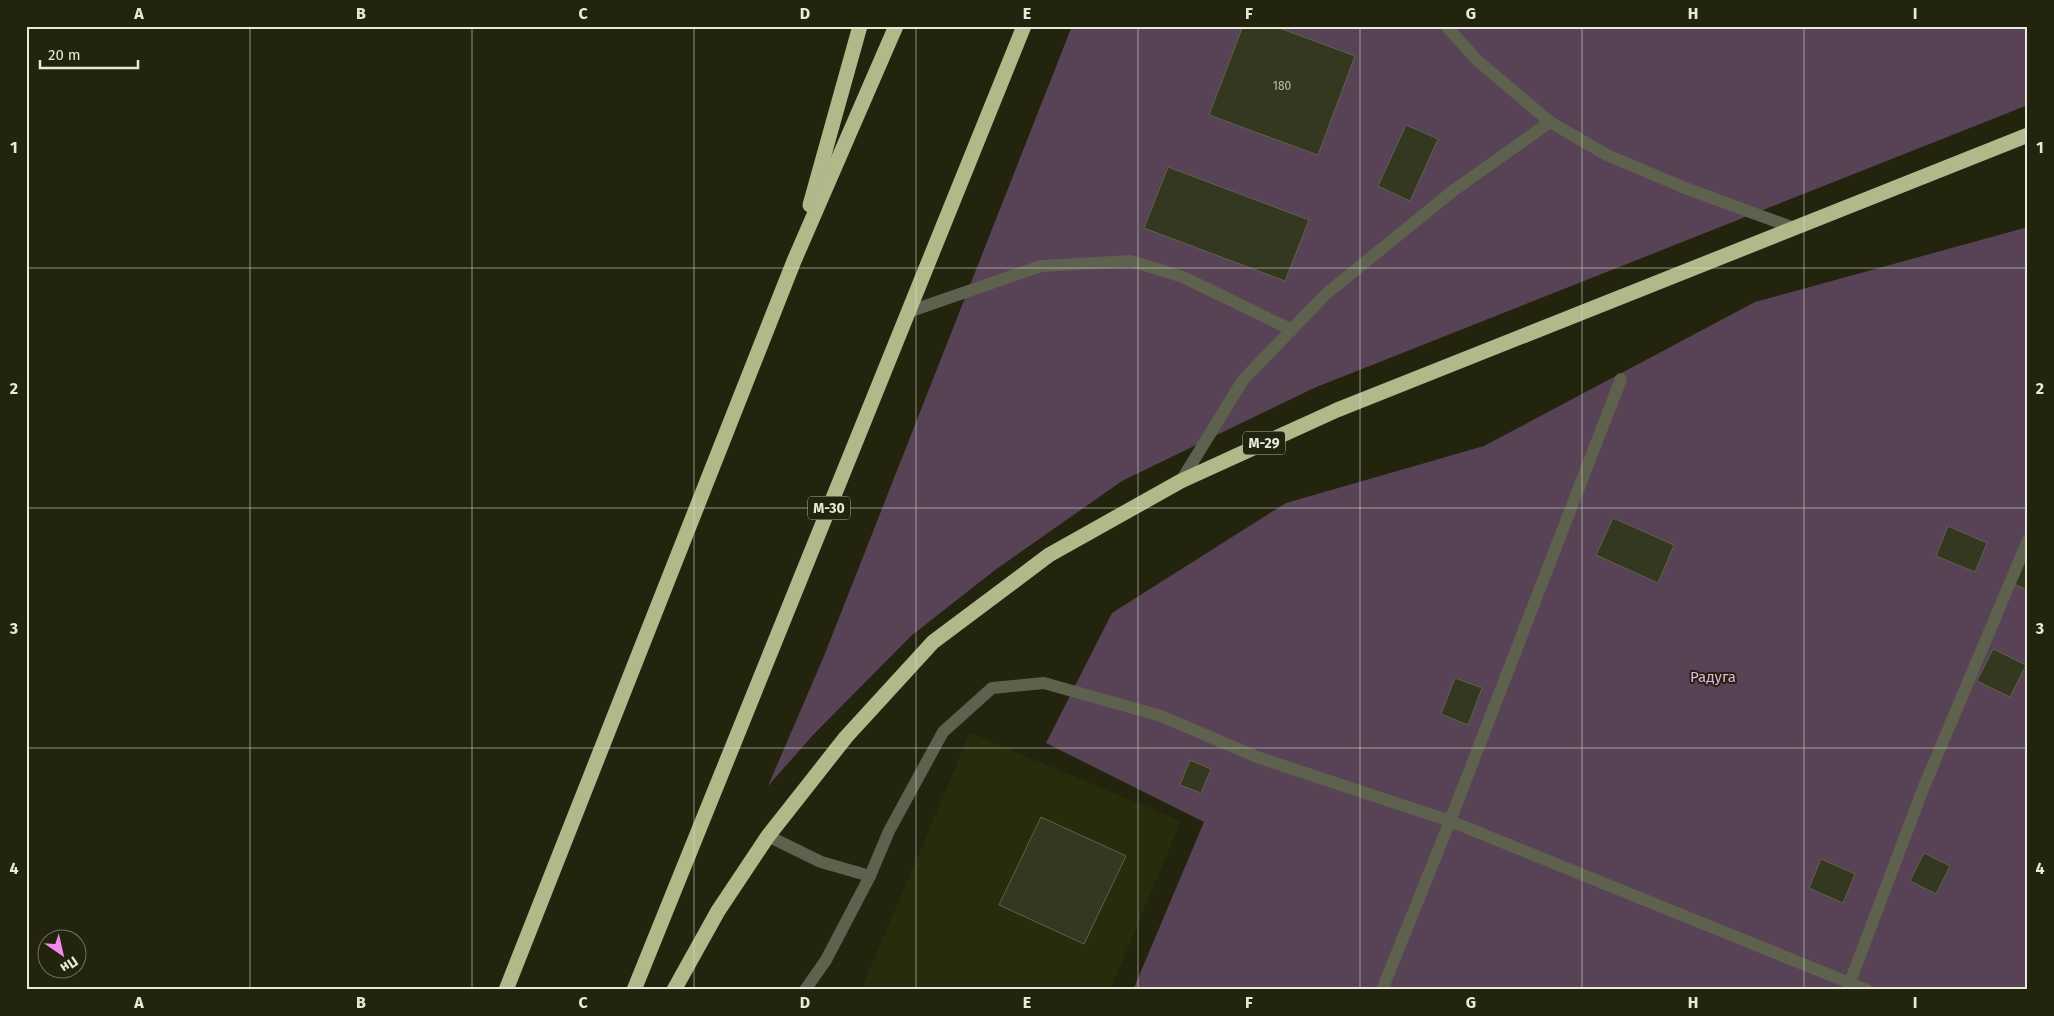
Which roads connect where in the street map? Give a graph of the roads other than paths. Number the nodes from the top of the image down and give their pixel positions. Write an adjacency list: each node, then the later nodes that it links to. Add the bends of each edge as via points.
1 (860, 26): 8 (highway)
2 (896, 26): 8 (highway)
3 (1024, 26): 9 (highway, М-30)
4 (1446, 26): 5 (lane, via 1478,61)
5 (1550, 122): 7 (lane, via 1607,155); 10 (lane, via 1454,190 1326,294)
6 (2028, 135): 7 (highway, М-29)
7 (1794, 228): 12 (highway, М-29, via 1337,410)
8 (794, 260): 18 (highway)
9 (908, 312): 10 (lane, via 1041,266 1130,261 1183,277); 19 (highway, М-30)
10 (1292, 330): 12 (lane, via 1243,380)
11 (1621, 378): 14 (lane)
12 (1181, 481): 15 (highway, М-29, via 1049,555 933,642 846,737)
13 (2028, 540): 17 (lane, via 1923,789)
14 (1450, 821): 16 (lane, via 1257,757 1161,716 1044,683 992,688 943,732 889,831); 17 (lane); 22 (lane)
15 (768, 836): 16 (lane, via 822,862); 20 (highway, М-29, via 718,910)
16 (870, 876): 21 (lane, via 826,960)
17 (1849, 986): 23 (lane)
18 (506, 990)
19 (634, 990)
20 (674, 990)
21 (805, 990)
22 (1382, 990)
23 (1867, 990)

